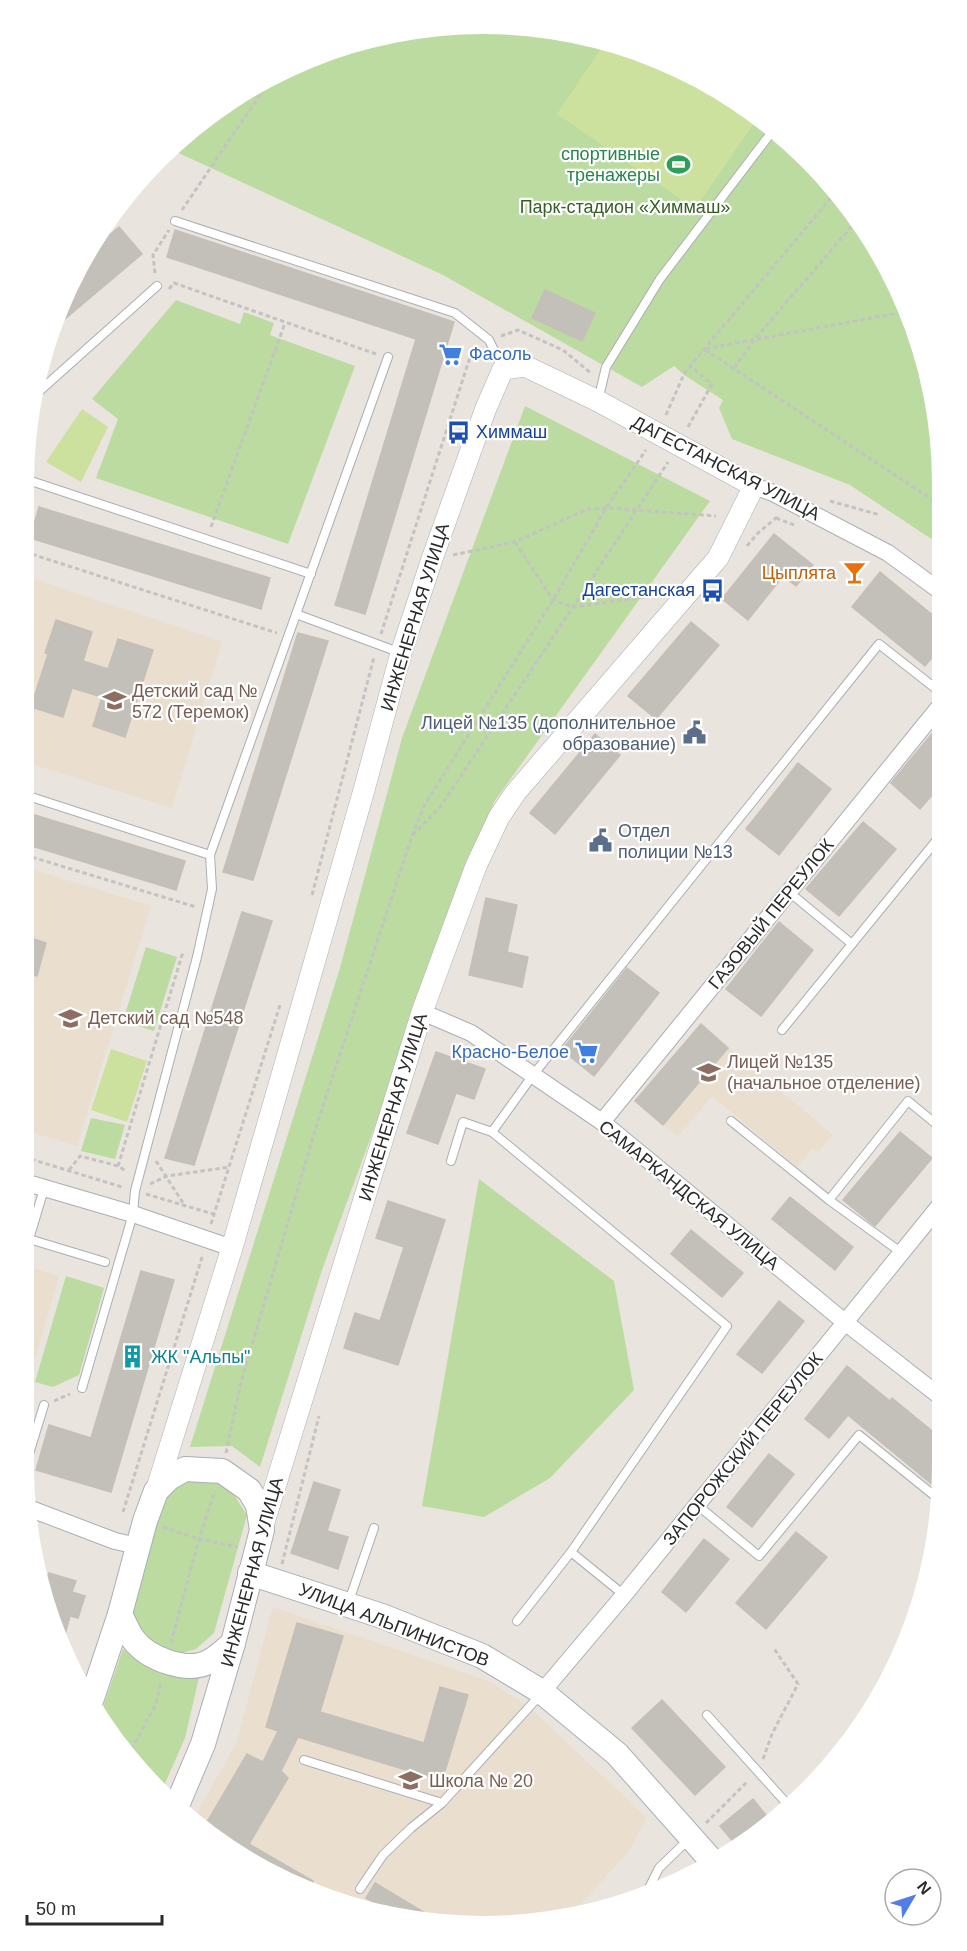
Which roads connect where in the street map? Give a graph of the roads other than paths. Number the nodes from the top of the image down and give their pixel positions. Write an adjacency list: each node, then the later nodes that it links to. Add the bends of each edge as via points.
1 (768, 136): 7 (lane, via 660,279 606,367)
2 (175, 221): 5 (lane, via 455,313 489,340)
3 (157, 286): 6 (lane)
4 (387, 357): 10 (lane)
5 (503, 369): 7 (street, ДАГЕСТАНСКАЯ УЛИЦА, via 525,366); 13 (street, ИНЖЕНЕРНАЯ УЛИЦА)
6 (45, 386)
7 (600, 392): 9 (street, ДАГЕСТАНСКАЯ УЛИЦА, via 657,434)
8 (34, 482): 10 (lane)
9 (764, 489): 11 (street, ДАГЕСТАНСКАЯ УЛИЦА, via 888,553); 21 (street, ИНЖЕНЕРНАЯ УЛИЦА, via 718,558 516,792 499,817 476,866)
10 (311, 574): 12 (lane)
11 (932, 585)
12 (297, 614): 13 (lane); 18 (lane)
13 (401, 653): 36 (street, ИНЖЕНЕРНАЯ УЛИЦА)
14 (932, 686): 23 (lane, via 879,644)
15 (932, 716): 19 (street, ГАЗОВЫЙ ПЕРЕУЛОК)
16 (34, 798): 18 (lane)
17 (932, 846): 20 (lane)
18 (210, 855): 32 (lane, via 212,889 135,1191)
19 (789, 892): 20 (lane); 26 (street, ГАЗОВЫЙ ПЕРЕУЛОК)
20 (852, 944): 22 (lane)
21 (422, 1012): 23 (street, САМАРКАНДСКАЯ УЛИЦА, via 471,1033); 50 (street, ИНЖЕНЕРНАЯ УЛИЦА)
22 (782, 1030)
23 (533, 1075): 26 (street, САМАРКАНДСКАЯ УЛИЦА); 27 (lane)
24 (731, 1121): 31 (lane)
25 (932, 1121): 31 (lane, via 908,1101)
26 (602, 1122): 39 (street, САМАРКАНДСКАЯ УЛИЦА)
27 (492, 1132): 28 (lane, via 463,1122); 51 (lane, via 727,1326)
28 (451, 1161)
29 (34, 1186): 30 (street)
30 (44, 1189): 32 (street); 34 (lane)
31 (829, 1200): 37 (lane)
32 (133, 1214): 36 (street); 40 (lane)
33 (932, 1215): 37 (street, ЗАПОРОЖСКИЙ ПЕРЕУЛОК)
34 (34, 1222)
35 (34, 1241): 38 (lane)
36 (232, 1248): 44 (street, ИНЖЕНЕРНАЯ УЛИЦА)
37 (902, 1253): 39 (street, ЗАПОРОЖСКИЙ ПЕРЕУЛОК)
38 (105, 1262)
39 (846, 1323): 41 (street, САМАРКАНДСКАЯ УЛИЦА); 46 (street, ЗАПОРОЖСКИЙ ПЕРЕУЛОК)
40 (82, 1388)
41 (932, 1390)
42 (45, 1406): 43 (lane)
43 (34, 1434)
44 (156, 1491): 49 (main road, ИНЖЕНЕРНАЯ УЛИЦА); 50 (main road, via 185,1469 222,1471 249,1490 258,1504)
45 (932, 1494): 46 (lane, via 859,1435 759,1556)
46 (696, 1504): 52 (street, ЗАПОРОЖСКИЙ ПЕРЕУЛОК)
47 (36, 1511): 49 (street)
48 (374, 1528): 53 (lane)
49 (138, 1546): 54 (main road, ИНЖЕНЕРНАЯ УЛИЦА)
50 (256, 1551): 53 (main road, УЛИЦА АЛЬПИНИСТОВ, via 280,1570); 56 (main road, ИНЖЕНЕРНАЯ УЛИЦА)
51 (571, 1552): 52 (lane); 55 (lane)
52 (624, 1595): 58 (street, ЗАПОРОЖСКИЙ ПЕРЕУЛОК)
53 (348, 1604): 58 (main road, УЛИЦА АЛЬПИНИСТОВ, via 482,1656)
54 (120, 1614): 56 (main road, via 134,1640 166,1662 190,1667 210,1662); 57 (main road, ИНЖЕНЕРНАЯ УЛИЦА)
55 (517, 1621)
56 (233, 1643): 61 (main road, ИНЖЕНЕРНАЯ УЛИЦА, via 203,1744)
57 (94, 1691)
58 (542, 1692): 63 (lane); 64 (main road, УЛИЦА АЛЬПИНИСТОВ, via 617,1754)
59 (707, 1715): 62 (lane)
60 (304, 1760): 63 (lane)
61 (180, 1798)
62 (784, 1801)
63 (442, 1803): 67 (lane, via 383,1855)
64 (692, 1836): 65 (main road, УЛИЦА АЛЬПИНИСТОВ); 66 (lane, via 659,1868)
65 (708, 1856)
66 (651, 1884)
67 (360, 1889)

